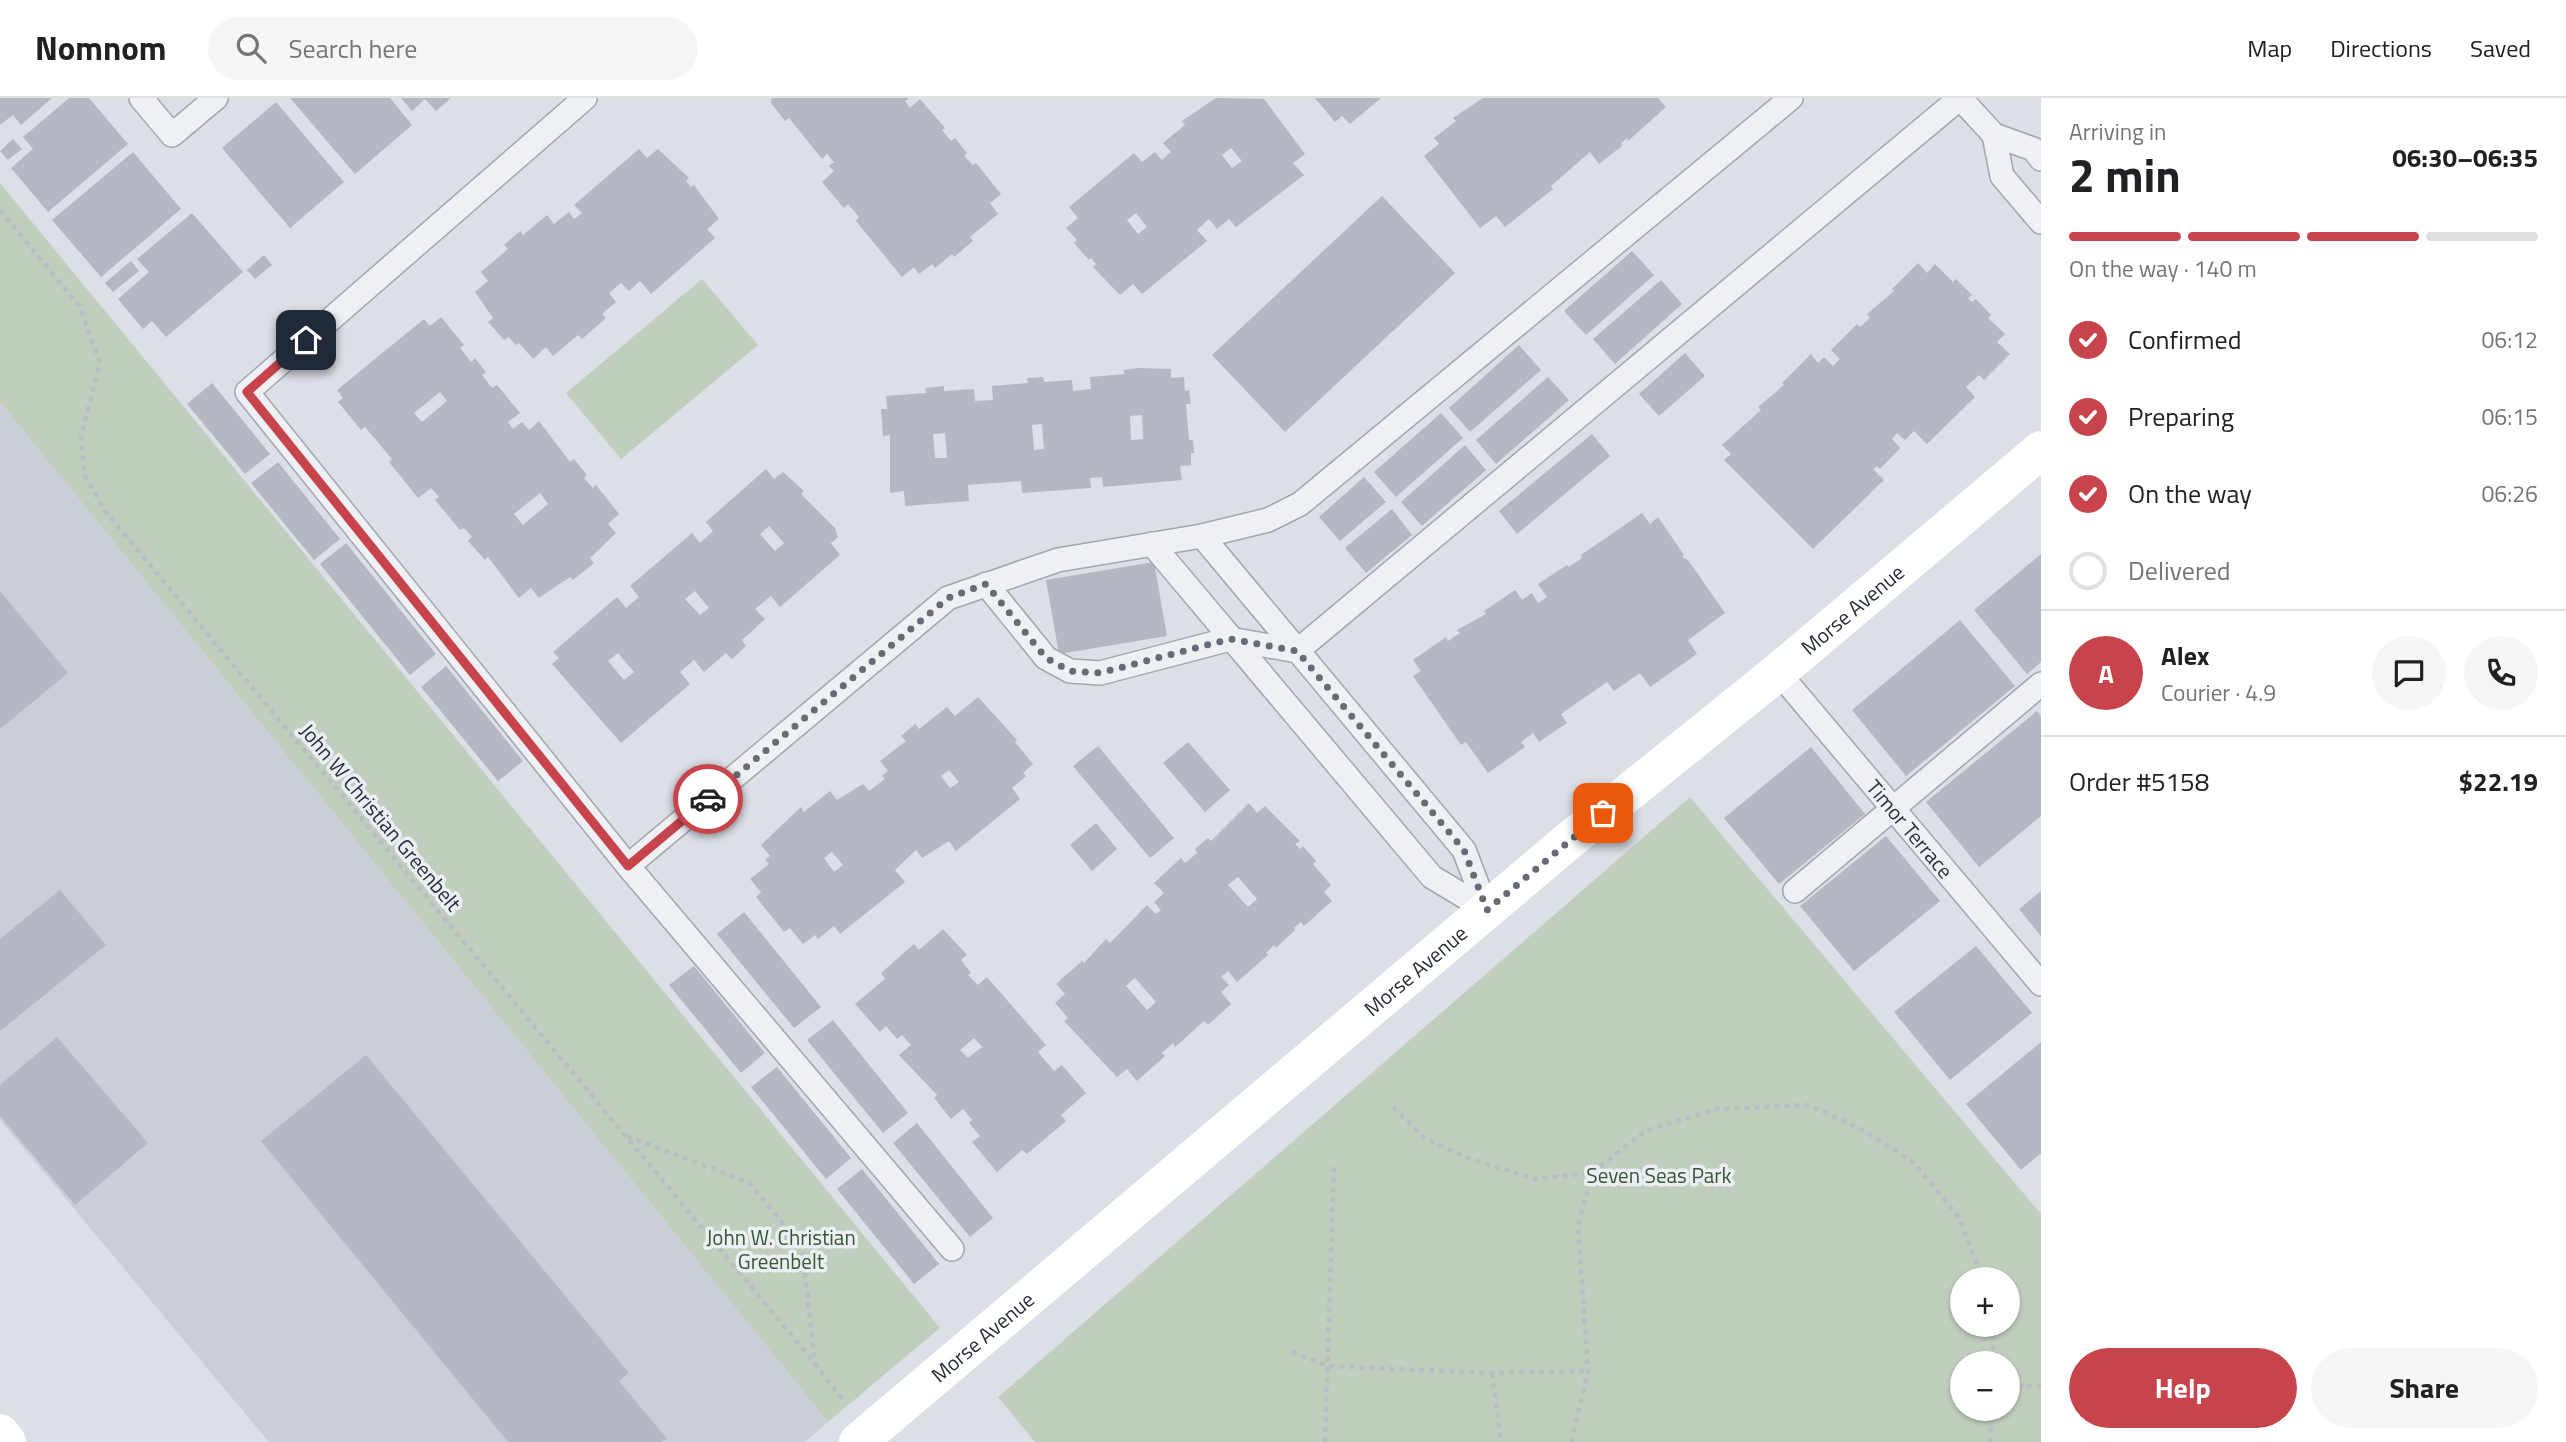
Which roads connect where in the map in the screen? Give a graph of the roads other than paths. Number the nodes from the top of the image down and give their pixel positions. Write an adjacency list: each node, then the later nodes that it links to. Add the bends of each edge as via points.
1 (141, 98): 2 (lane, via 172,135)
2 (216, 98)
3 (585, 98): 18 (lane, via 247,392)
4 (1791, 98): 10 (lane, via 1300,504 1268,520)
5 (1960, 98): 6 (lane); 14 (lane)
6 (1994, 135): 7 (lane, via 2033,149); 8 (lane, via 2002,176)
7 (2041, 159)
8 (2041, 222)
9 (2041, 450): 15 (street, Morse Avenue)
10 (1202, 536): 11 (lane); 14 (lane)
11 (1152, 544): 12 (lane, via 1058,560); 13 (lane)
12 (986, 584): 13 (lane, via 1046,658 1070,671 1100,673); 18 (lane, via 948,598)
13 (1230, 639): 14 (lane); 20 (lane, via 1432,877)
14 (1297, 651): 20 (lane, via 1464,850)
15 (1778, 672): 17 (lane, Timor Terrace); 20 (street, Morse Avenue)
16 (2041, 684): 17 (lane)
17 (1893, 808): 19 (lane); 21 (lane, Timor Terrace)
18 (628, 866): 22 (lane)
19 (1795, 891)
20 (1487, 910): 23 (street, Morse Avenue)
21 (2041, 984)
22 (953, 1249)
23 (853, 1425)
24 (0, 1433): 25 (street)
25 (7, 1442)

